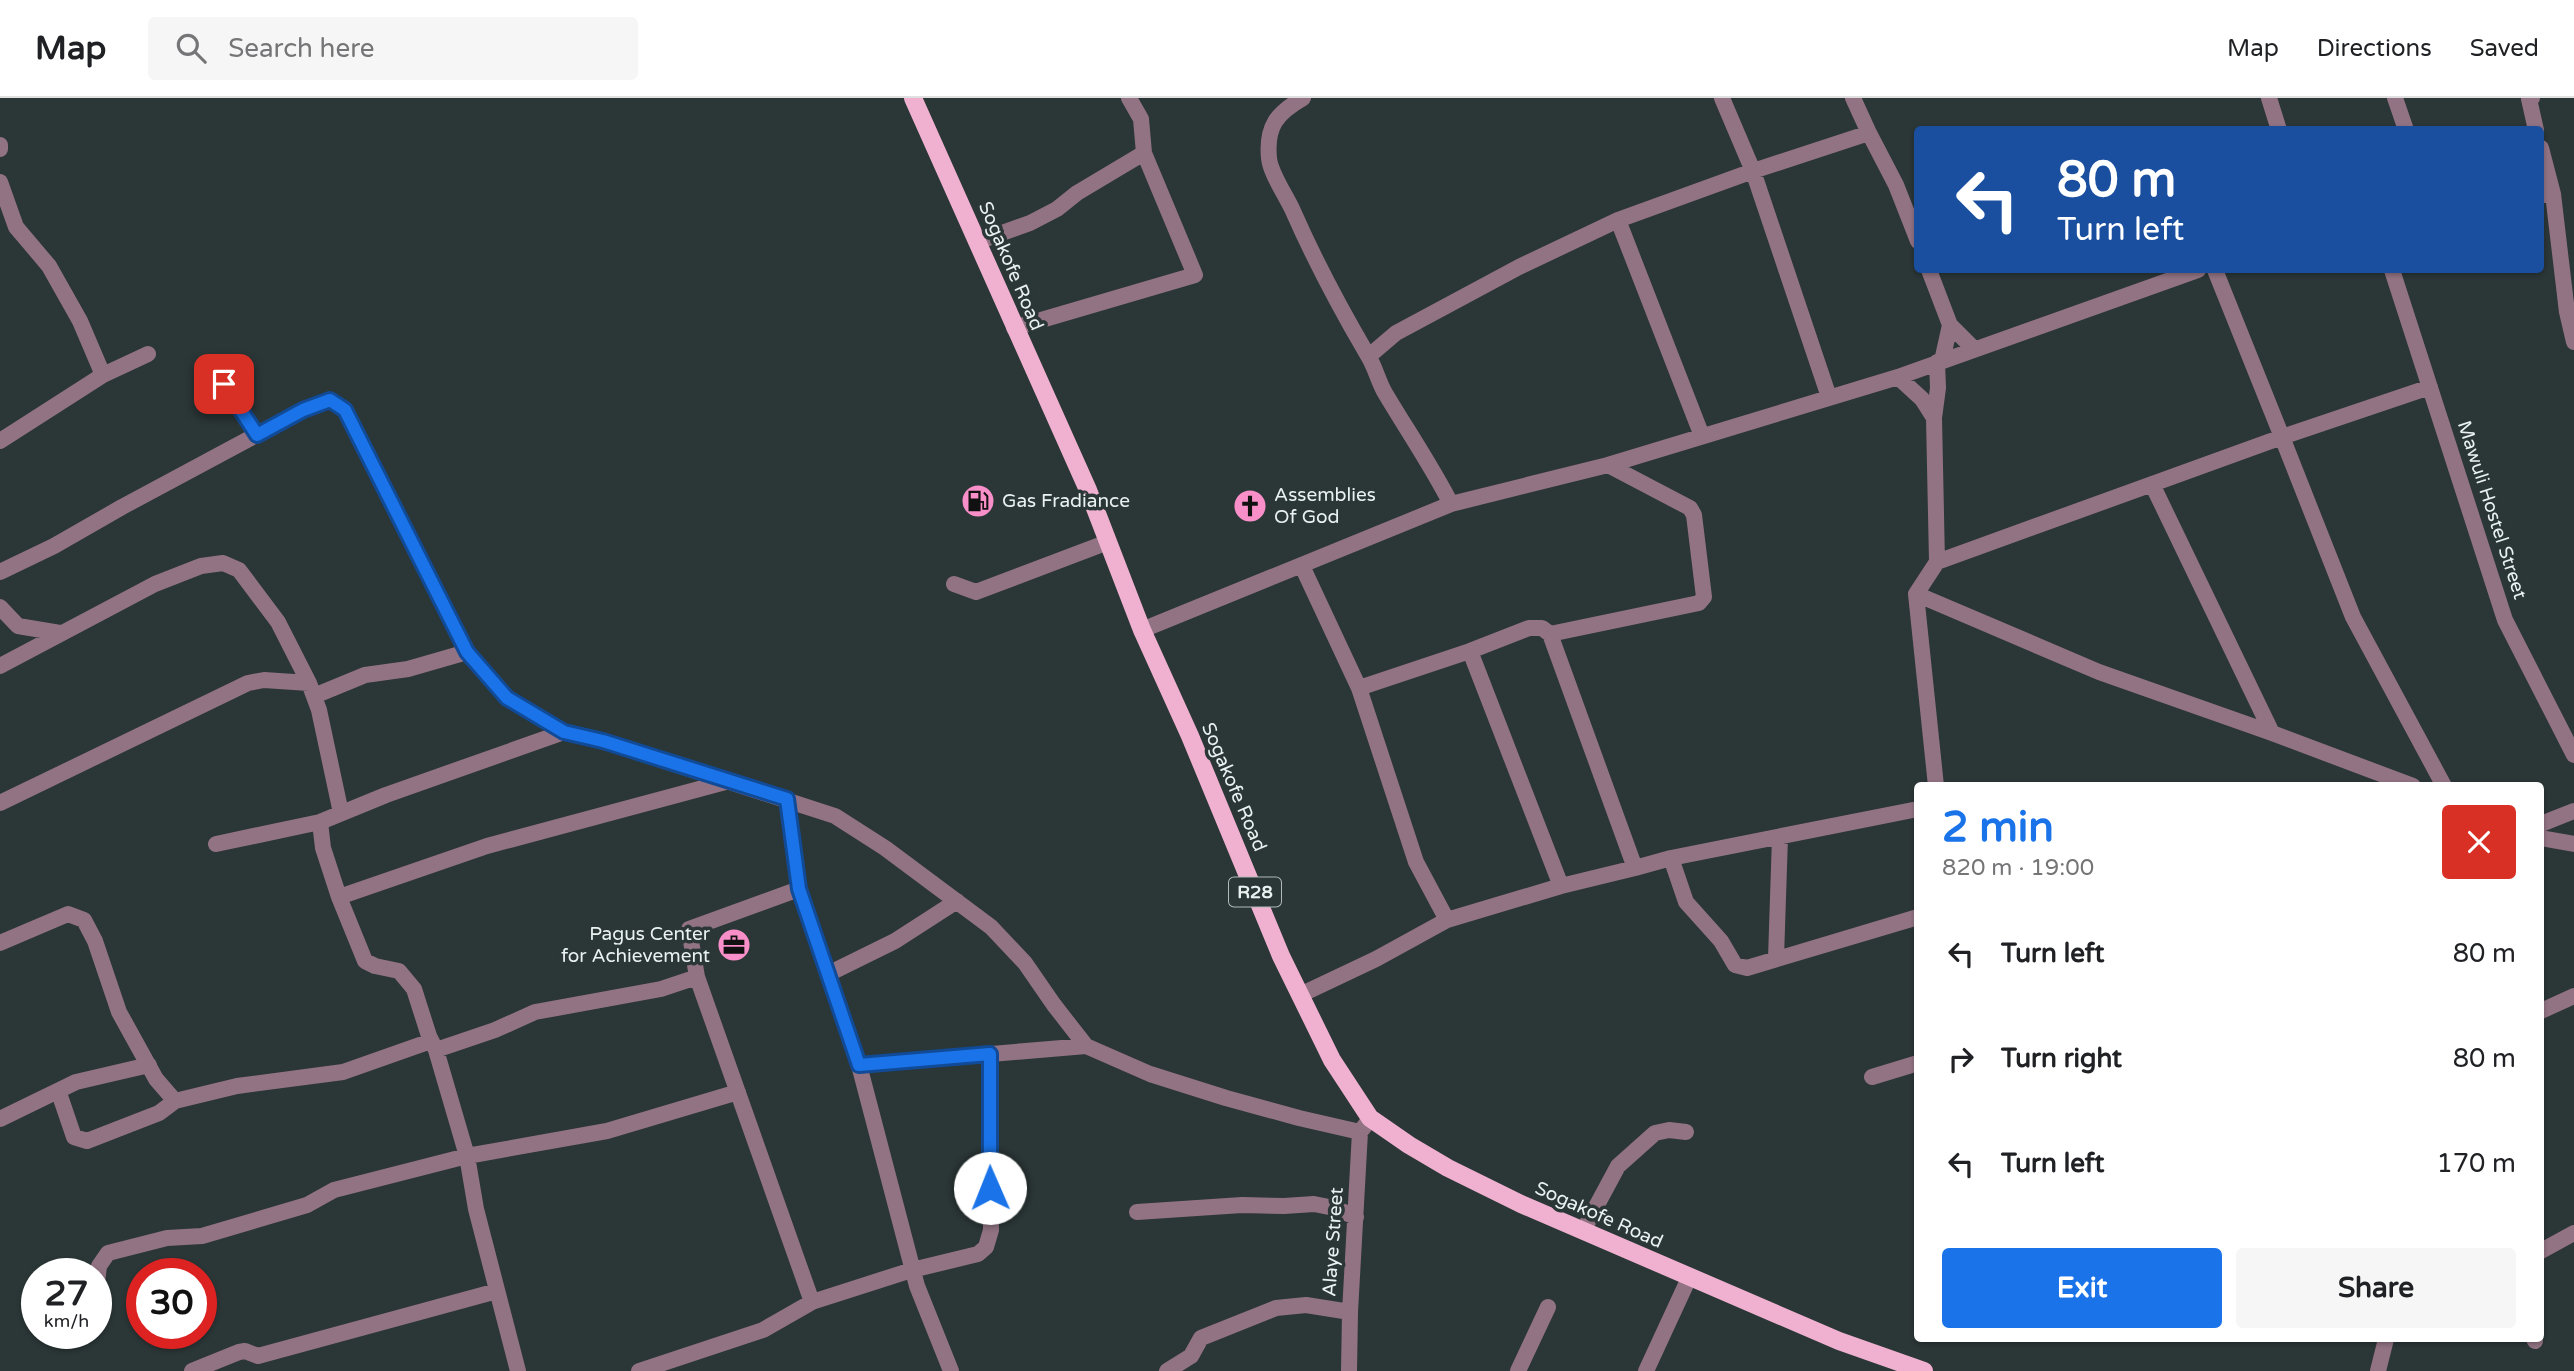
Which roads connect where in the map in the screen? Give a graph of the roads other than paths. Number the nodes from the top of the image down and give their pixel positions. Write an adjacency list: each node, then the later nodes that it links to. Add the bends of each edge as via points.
1 (914, 98): 20 (main road, Sogakofe Road / R28)
2 (1129, 98): 13 (street, via 1141,119)
3 (1303, 98): 31 (street, via 1282,110 1269,136 1270,163 1343,313)
4 (1722, 98): 14 (street)
5 (1853, 98): 12 (street)
6 (2269, 98): 9 (street)
7 (2395, 98): 10 (street)
8 (2530, 98): 11 (street)
9 (2278, 126)
10 (2405, 126)
11 (2535, 126)
12 (1869, 133): 14 (street); 19 (street)
13 (1144, 153): 20 (street, via 1057,209); 27 (street, via 1195,275)
14 (1753, 171): 18 (street); 37 (street)
15 (2544, 172): 17 (street)
16 (0, 182): 33 (street, via 16,227 50,266)
17 (2547, 195): 25 (street)
18 (1618, 220): 31 (street, via 1396,333); 40 (street)
19 (1914, 232)
20 (977, 242): 27 (main road, Sogakofe Road / R28)
21 (1930, 273): 26 (street)
22 (2189, 273): 29 (street)
23 (2216, 273): 41 (street)
24 (2393, 273): 36 (street, Mawuli Hostel Street)
25 (2570, 311): 28 (street)
26 (1950, 325): 29 (street); 32 (street)
27 (1014, 328): 46 (main road, Sogakofe Road / R28)
28 (2574, 342)
29 (1973, 349): 32 (street)
30 (148, 354): 33 (street)
31 (1369, 356): 45 (street, via 1383,390)
32 (1940, 361): 34 (street); 38 (street)
33 (103, 375): 42 (street)
34 (1898, 377): 37 (street); 38 (street)
35 (224, 384): 39 (street)
36 (2430, 387): 41 (street); 63 (street, Mawuli Hostel Street, via 2505,620)
37 (1829, 397): 40 (street)
38 (1934, 418): 47 (street)
39 (257, 435): 49 (street); 57 (street, via 330,400 345,410)
40 (1702, 436): 43 (street)
41 (2282, 436): 44 (street); 67 (street, via 2353,617)
42 (0, 441)
43 (1608, 465): 45 (street); 55 (street, via 1690,509 1704,597 1699,603)
44 (2152, 484): 47 (street); 62 (street)
45 (1451, 504): 48 (street)
46 (1108, 542): 50 (street, via 976,592); 53 (main road, Sogakofe Road / R28)
47 (1937, 562): 51 (street)
48 (1302, 566): 53 (street); 59 (street)
49 (0, 572)
50 (954, 584)
51 (1916, 594): 62 (street, via 2099,672); 65 (street)
52 (0, 607): 54 (street, via 18,626)
53 (1142, 630): 91 (main road, Sogakofe Road / R28)
54 (60, 633): 58 (street); 60 (street, via 155,584 201,565 223,564 239,570 278,622)
55 (1550, 635): 56 (street, via 1542,628 1529,628); 80 (street)
56 (1470, 650): 59 (street); 81 (street)
57 (467, 652): 60 (street); 61 (street, via 507,698)
58 (0, 666)
59 (1359, 688): 86 (street, via 1416,862)
60 (311, 689): 69 (street, via 264,680 248,683); 72 (street)
61 (564, 732): 64 (street); 72 (street)
62 (2272, 733): 66 (street)
63 (2574, 755)
64 (730, 781): 68 (street); 83 (street, via 486,846)
65 (1936, 782)
66 (2402, 782)
67 (2442, 782)
68 (787, 799): 82 (street); 84 (street, via 835,816)
69 (0, 803)
70 (1914, 810): 75 (street)
71 (2574, 811): 74 (street)
72 (341, 813): 73 (street)
73 (320, 822): 77 (street); 83 (street)
74 (2544, 823)
75 (1780, 837): 79 (street); 88 (street)
76 (2544, 839): 78 (street)
77 (216, 844)
78 (2574, 844)
79 (1671, 858): 80 (street); 88 (street, via 1686,902 1721,941 1735,965 1747,968)
80 (1635, 868): 81 (street)
81 (1561, 886): 86 (street)
82 (799, 889): 89 (street); 90 (street, via 689,929)
83 (339, 897): 94 (street, via 365,961 399,971 414,989)
84 (957, 901): 89 (street, via 895,941); 95 (street, via 1025,962)
85 (1914, 917): 88 (street)
86 (1447, 920): 91 (street)
87 (0, 943): 98 (street, via 68,914 85,920 119,1012)
88 (1776, 958)
89 (828, 974): 99 (street)
90 (697, 976): 94 (street, via 661,989 536,1012 495,1030); 102 (street)
91 (1300, 995): 105 (main road, Sogakofe Road / R28)
92 (2574, 996): 93 (street)
93 (2544, 1010)
94 (434, 1046): 103 (street, via 343,1072 237,1086); 107 (street)
95 (1086, 1046): 96 (street); 105 (street, via 1150,1074 1213,1094 1298,1118)
96 (990, 1054): 99 (street); 114 (street, via 991,1230 986,1247 978,1254)
97 (1914, 1064): 100 (street)
98 (149, 1065): 101 (street, via 76,1082); 103 (street)
99 (859, 1065): 114 (street)
100 (1872, 1077)
101 (59, 1093): 103 (street, via 74,1137 87,1141 159,1113); 104 (street)
102 (738, 1093): 107 (street, via 607,1131); 117 (street)
103 (175, 1101)
104 (0, 1119)
105 (1365, 1125): 109 (street, Alaye Street); 110 (main road, Sogakofe Road / R28)
106 (1686, 1132): 110 (street, via 1655,1133 1618,1166)
107 (467, 1156): 113 (street, via 334,1190 307,1205 202,1236 167,1238 108,1253); 116 (street)
108 (1137, 1212): 109 (street, via 1314,1205)
109 (1356, 1217): 119 (street, Alaye Street)
110 (1583, 1231): 115 (main road, Sogakofe Road / R28)
111 (2574, 1233): 112 (street)
112 (2544, 1249)
113 (105, 1258)
114 (912, 1270): 117 (street); 124 (street)
115 (1689, 1278): 128 (street); 129 (main road, Sogakofe Road / R28)
116 (497, 1291): 121 (street, via 258,1356 239,1352); 122 (street)
117 (812, 1302): 123 (street, via 763,1330)
118 (1548, 1307): 127 (street)
119 (1350, 1312): 125 (street, via 1306,1305 1276,1308 1201,1338 1191,1356); 126 (street, Alaye Street)
120 (2385, 1342): 130 (street)
121 (192, 1371)
122 (518, 1371)
123 (639, 1371)
124 (951, 1371)
125 (1167, 1371)
126 (1349, 1371)
127 (1518, 1371)
128 (1646, 1371)
129 (1924, 1371)
130 (2378, 1371)

